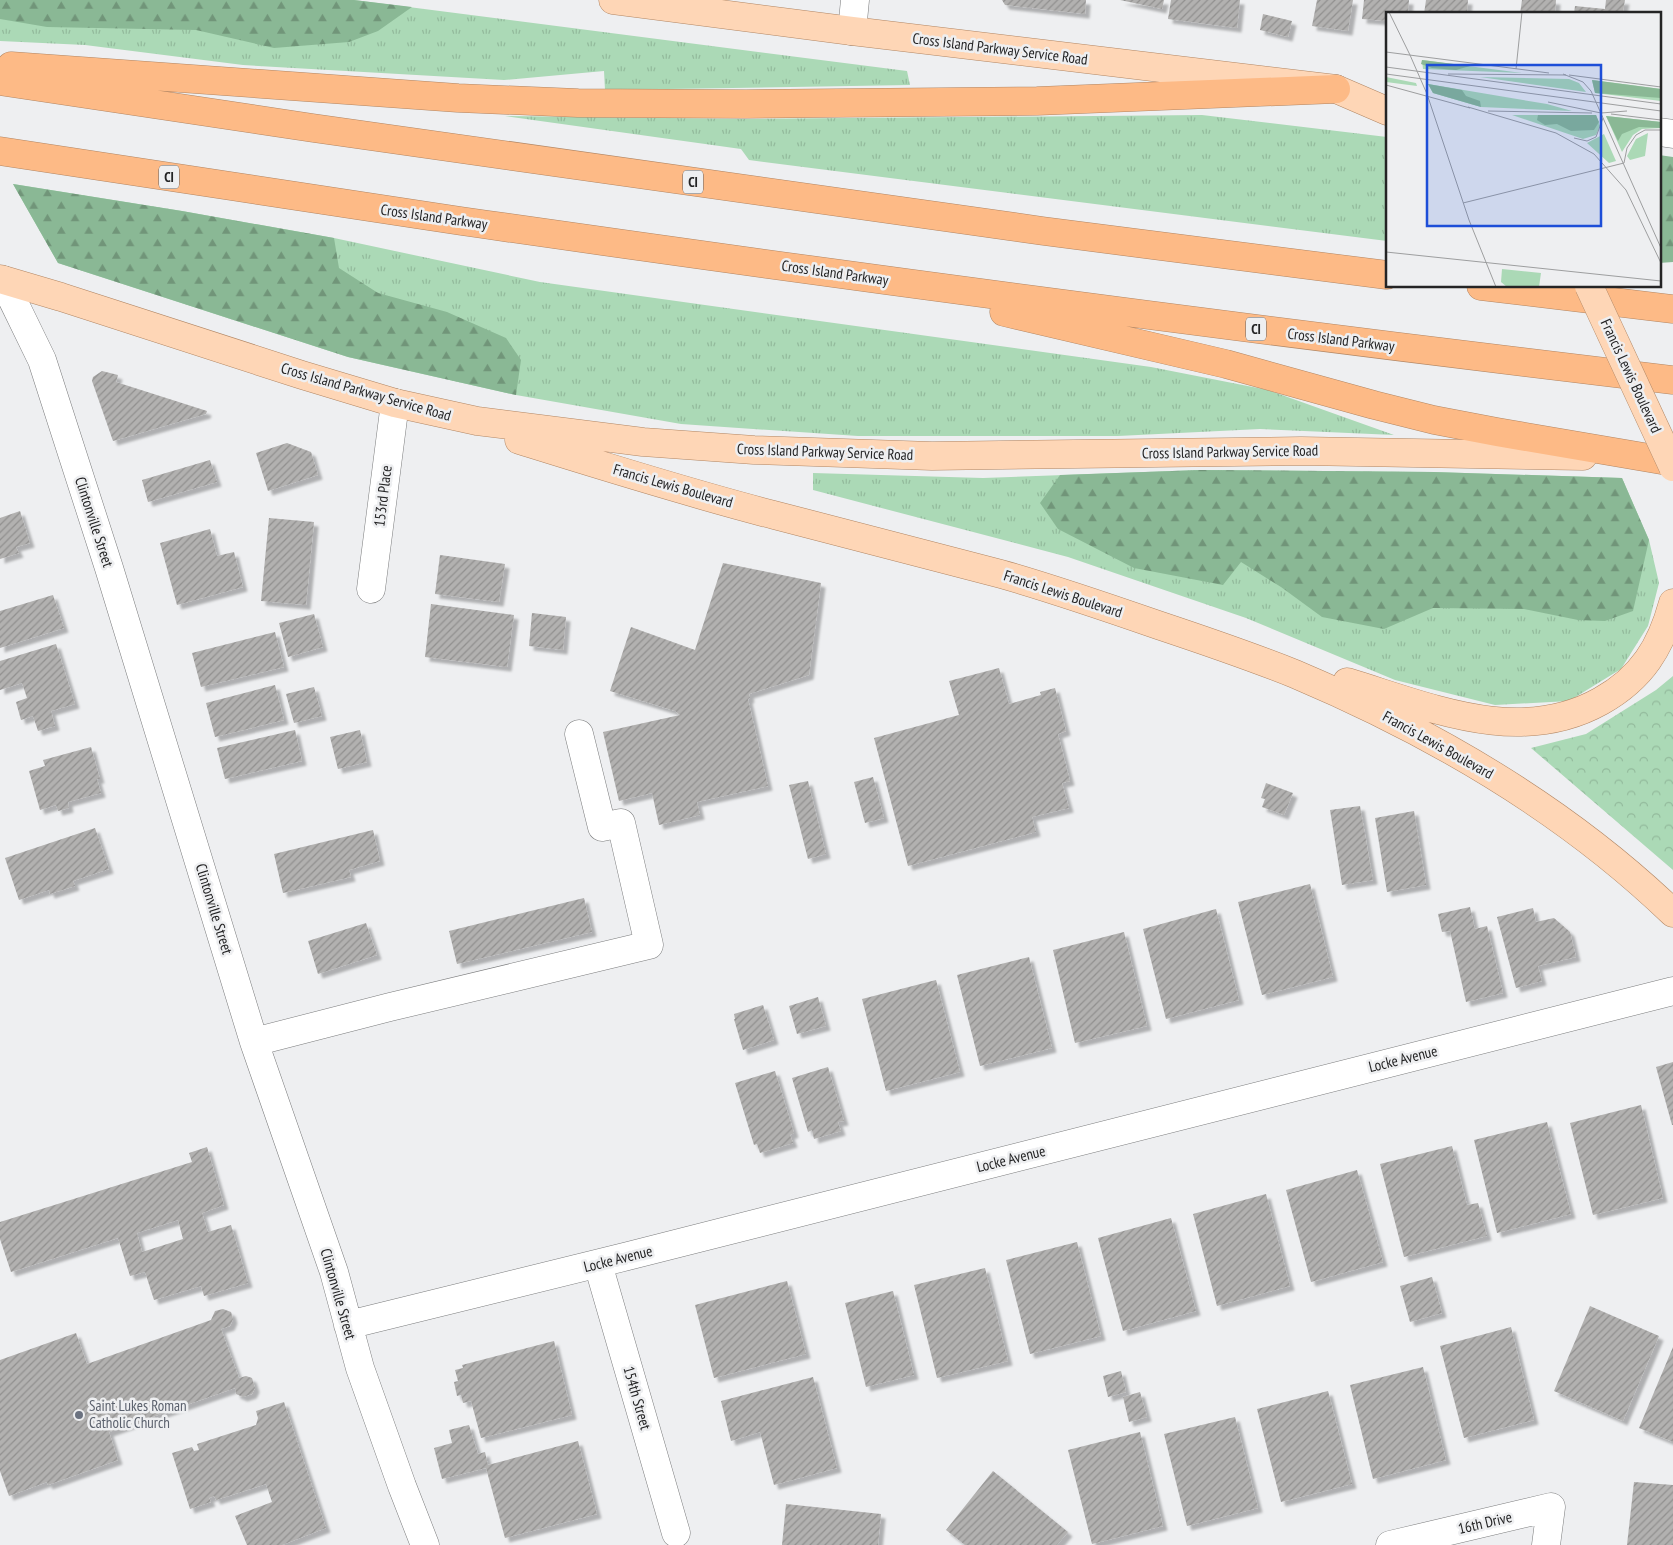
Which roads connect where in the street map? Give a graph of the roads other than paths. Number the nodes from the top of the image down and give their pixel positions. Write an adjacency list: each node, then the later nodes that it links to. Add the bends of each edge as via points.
1 (613, 0): 3 (main road, Cross Island Parkway Service Road)
2 (855, 0): 3 (street)
3 (852, 32): 6 (main road, Cross Island Parkway Service Road)
4 (0, 65): 6 (highway, via 448,97 578,103 1037,101)
5 (0, 81): 13 (highway, CI, via 322,130)
6 (1336, 90): 7 (street, Cross Island Parkway Service Road); 8 (main road)
7 (1386, 96)
8 (1386, 112)
9 (1660, 132): 10 (street)
10 (1673, 134)
11 (0, 151): 12 (highway, Cross Island Parkway / CI)
12 (839, 274): 18 (highway, Cross Island Parkway / CI); 20 (highway, via 1226,364 1434,420)
13 (1386, 275)
14 (1, 277): 19 (main road, Cross Island Parkway Service Road); 27 (street, Clintonville Street, via 42,360 110,568)
15 (1498, 288): 17 (highway)
16 (1590, 288): 20 (main road, Francis Lewis Boulevard, bridge)
17 (1673, 309)
18 (1673, 380)
19 (395, 403): 20 (main road, Cross Island Parkway Service Road, via 520,427 643,442 754,450 932,456 1349,450 1556,455); 21 (street, 153rd Place); 23 (main road, Francis Lewis Boulevard, via 769,514 1003,575)
20 (1672, 462)
21 (372, 589)
22 (1673, 603): 23 (main road, via 1664,632 1653,652 1628,683 1577,713 1535,722 1491,721 1442,711)
23 (1178, 632): 25 (main road, Francis Lewis Boulevard, via 1292,673 1450,750 1552,814 1647,888)
24 (580, 734): 27 (street, via 602,827 621,823 650,945)
25 (1673, 913)
26 (1673, 991): 28 (street, Locke Avenue)
27 (254, 1042): 29 (street, Clintonville Street, via 334,1272)
28 (598, 1264): 29 (street, Locke Avenue); 30 (street, 154th Street)
29 (348, 1325): 31 (street, Clintonville Street, via 366,1386)
30 (676, 1533)
31 (425, 1545)
32 (1390, 1545): 33 (street, 16th Drive, via 1551,1507)
33 (1546, 1545)

